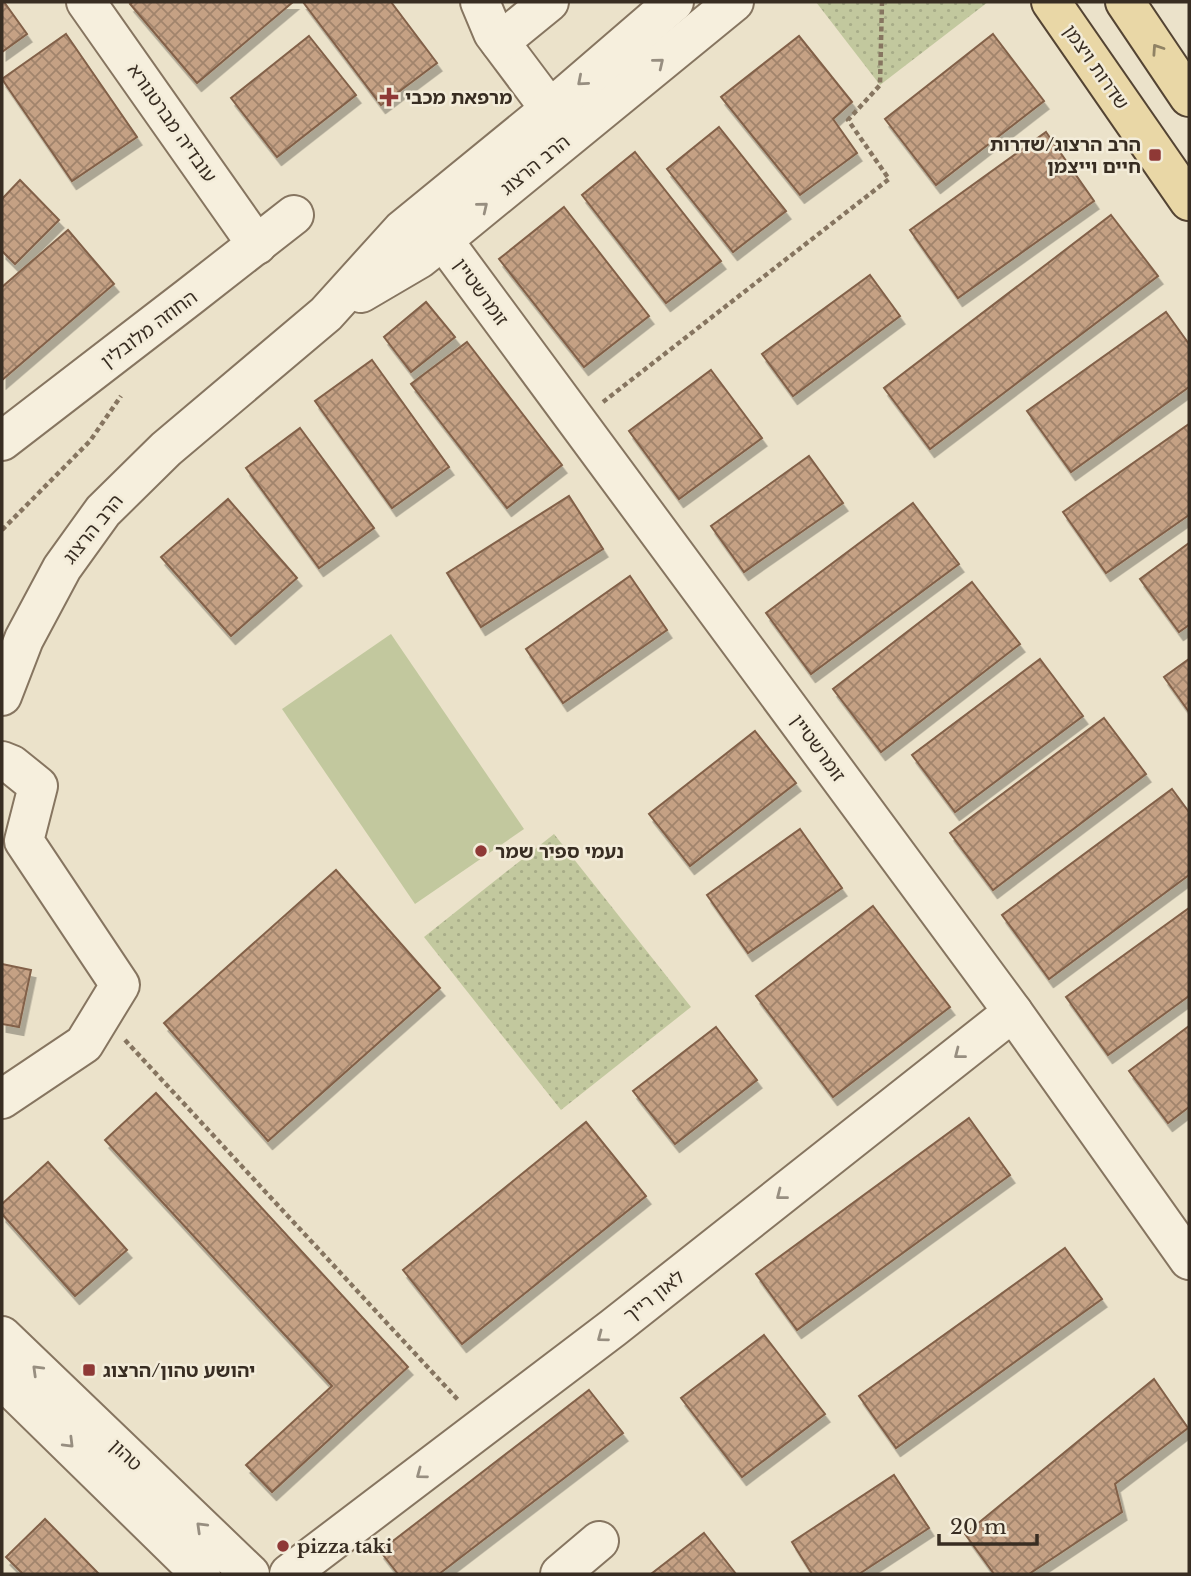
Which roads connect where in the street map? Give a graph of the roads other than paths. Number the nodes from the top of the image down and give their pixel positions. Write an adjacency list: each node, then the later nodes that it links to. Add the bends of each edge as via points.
1 (86, 2): 14 (street, עובדיה מברטנורא)
2 (480, 2): 8 (street)
3 (549, 2): 8 (street)
4 (674, 2): 10 (street, הרב הרצוג, one-way to 10)
5 (734, 2): 13 (street, הרב הרצוג, one-way to 5)
6 (1051, 2): 11 (main road, שדרות ויצמן)
7 (1125, 2): 9 (main road, one-way to 7)
8 (500, 42): 10 (street)
9 (1189, 97)
10 (550, 109): 15 (street, הרב הרצוג, via 402,230)
11 (1189, 201)
12 (294, 215): 14 (street, החוזה מלובלין)
13 (443, 240): 15 (street, הרב הרצוג); 19 (street, זומרשטיין)
14 (257, 245): 16 (street, החוזה מלובלין)
15 (326, 314): 17 (street, הרב הרצוג, via 166,449 103,511 62,568 24,639)
16 (2, 441)
17 (2, 696)
18 (2, 761): 20 (street, via 38,786 24,841 120,985 84,1044)
19 (1013, 1012): 21 (street, זומרשטיין); 27 (street, לאון רייך, one-way to 27, via 613,1328)
20 (2, 1100)
21 (1189, 1260)
22 (2, 1336): 26 (street, טהון, one-way to 22)
23 (2, 1379): 25 (street, טהון, one-way to 25)
24 (599, 1541): 28 (street)
25 (201, 1574)
26 (250, 1574)
27 (289, 1574)
28 (559, 1574)

